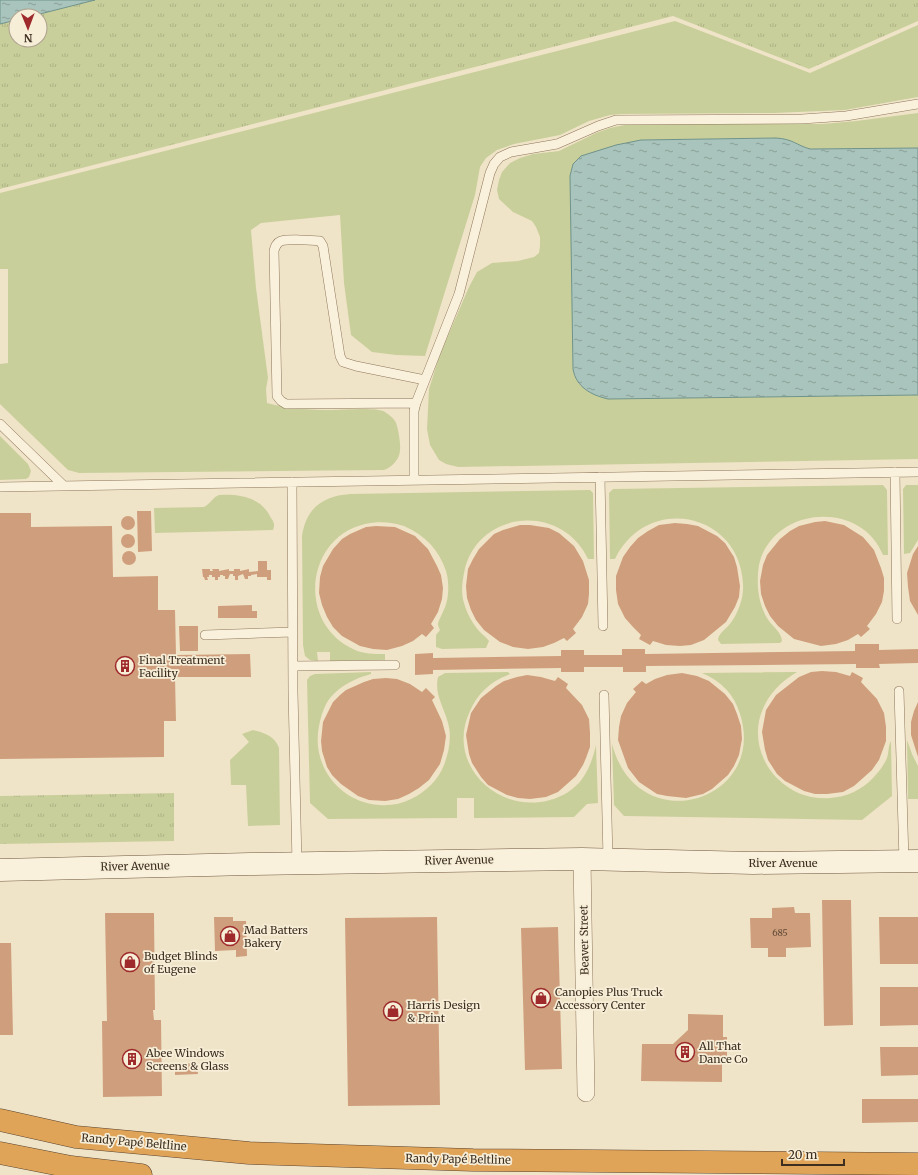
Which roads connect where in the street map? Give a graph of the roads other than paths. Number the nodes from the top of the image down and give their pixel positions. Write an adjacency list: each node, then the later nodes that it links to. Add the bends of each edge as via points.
1 (918, 104): 2 (lane, via 846,116 802,119 616,120 557,144 511,152 500,157 490,173 459,294)
2 (425, 380): 3 (lane); 3 (lane, via 343,362 323,246 320,241 313,240 280,241 276,245 274,251 277,396 281,401 286,404)
3 (416, 403): 8 (lane)
4 (0, 424): 10 (lane)
5 (895, 472): 6 (lane); 7 (lane); 12 (lane)
6 (918, 472)
7 (600, 477): 8 (lane); 13 (lane)
8 (414, 480): 9 (lane)
9 (292, 482): 10 (lane); 14 (lane)
10 (64, 486): 11 (lane)
11 (0, 487)
12 (897, 619)
13 (603, 626)
14 (293, 632): 15 (lane); 17 (lane)
15 (205, 634)
16 (395, 665): 17 (lane)
17 (293, 666): 23 (lane)
18 (899, 691): 22 (lane)
19 (604, 695): 21 (lane)
20 (582, 859): 21 (street, River Avenue); 23 (street, River Avenue); 25 (street, Beaver Street)
21 (608, 859): 22 (street, River Avenue, via 752,863)
22 (911, 861)
23 (297, 863): 24 (street, River Avenue)
24 (0, 870)
25 (586, 1093)
26 (0, 1120): 28 (highway, Randy Papé Beltline, via 76,1137 249,1153 473,1160)
27 (0, 1153): 29 (highway, via 71,1167)
28 (918, 1164)
29 (141, 1175)

